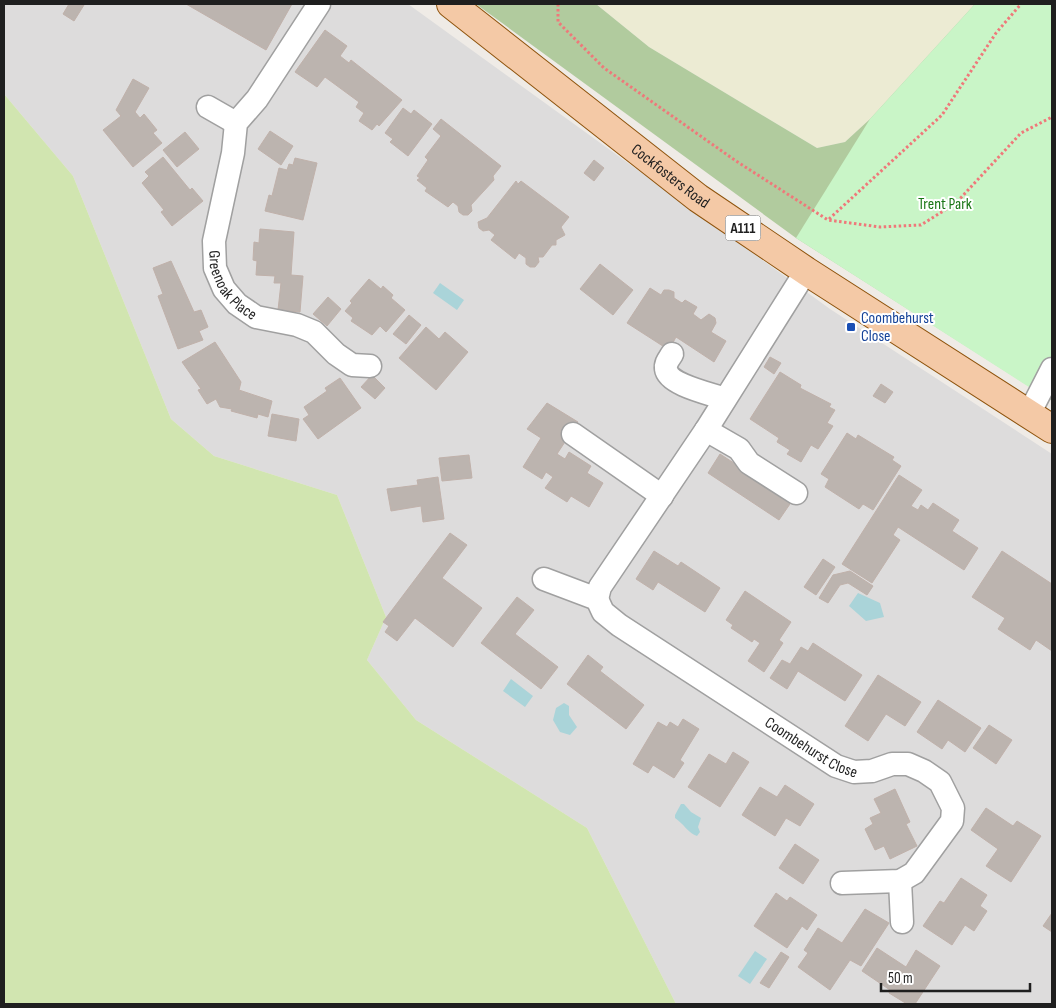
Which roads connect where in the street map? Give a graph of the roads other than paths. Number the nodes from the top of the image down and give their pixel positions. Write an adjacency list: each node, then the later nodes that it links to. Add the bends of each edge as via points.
1 (319, 4): 4 (street, via 257,99)
2 (451, 4): 5 (main road, Cockfosters Road / A111, via 690,192)
3 (208, 107): 4 (street)
4 (236, 123): 7 (street, Greenoak Place, via 233,153 214,241 215,268 224,289 236,304 256,317 297,324 314,332 352,365)
5 (806, 271): 9 (street); 10 (main road, Cockfosters Road / A111)
6 (672, 354): 9 (street, via 666,371 672,380)
7 (370, 366)
8 (1052, 369): 10 (street)
9 (725, 399): 12 (street)
10 (1029, 414): 11 (main road, Cockfosters Road / A111)
11 (1052, 429)
12 (706, 430): 14 (street, via 739,449 749,463); 15 (street)
13 (573, 434): 15 (street)
14 (796, 493)
15 (662, 496): 17 (street, via 600,587)
16 (544, 579): 17 (street)
17 (597, 599): 18 (street, Coombehurst Close, via 603,612 618,625 836,766 854,772 908,764 940,782 953,808 952,821 914,873)
18 (900, 881): 19 (street); 20 (street)
19 (842, 883)
20 (902, 922)

